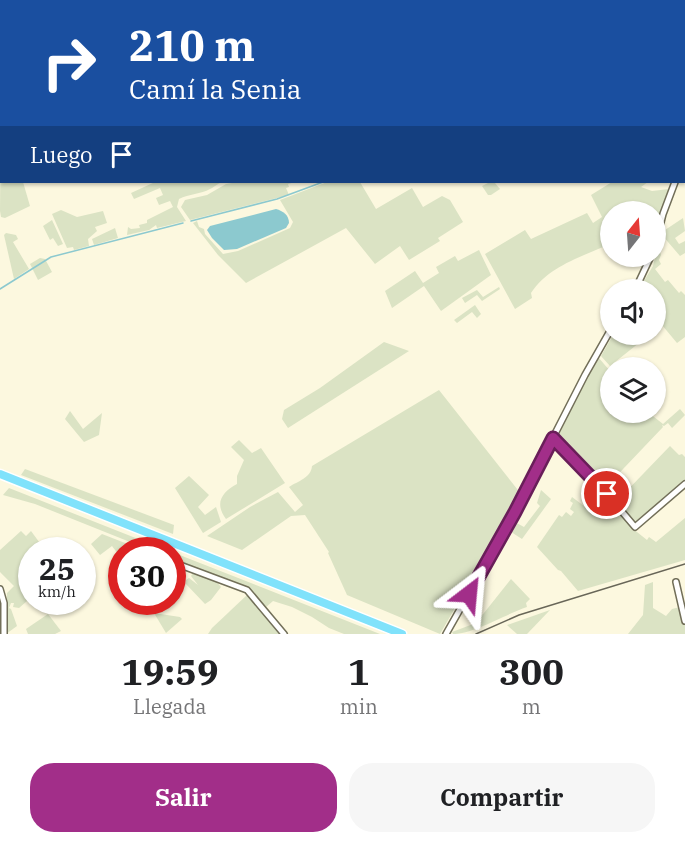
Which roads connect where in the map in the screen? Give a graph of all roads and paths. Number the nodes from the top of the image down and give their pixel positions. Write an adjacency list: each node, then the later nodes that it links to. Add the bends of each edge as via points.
1 (675, 183): 2 (street)
2 (666, 206)
3 (602, 345): 4 (street)
4 (553, 438): 6 (street, via 635,527); 14 (street)
5 (0, 474): 13 (highway)
6 (685, 484)
7 (186, 567): 12 (street, via 242,587)
8 (676, 582): 10 (street)
9 (0, 589): 11 (street)
10 (685, 621)
11 (4, 634)
12 (284, 634)
13 (402, 634)
14 (446, 634)

